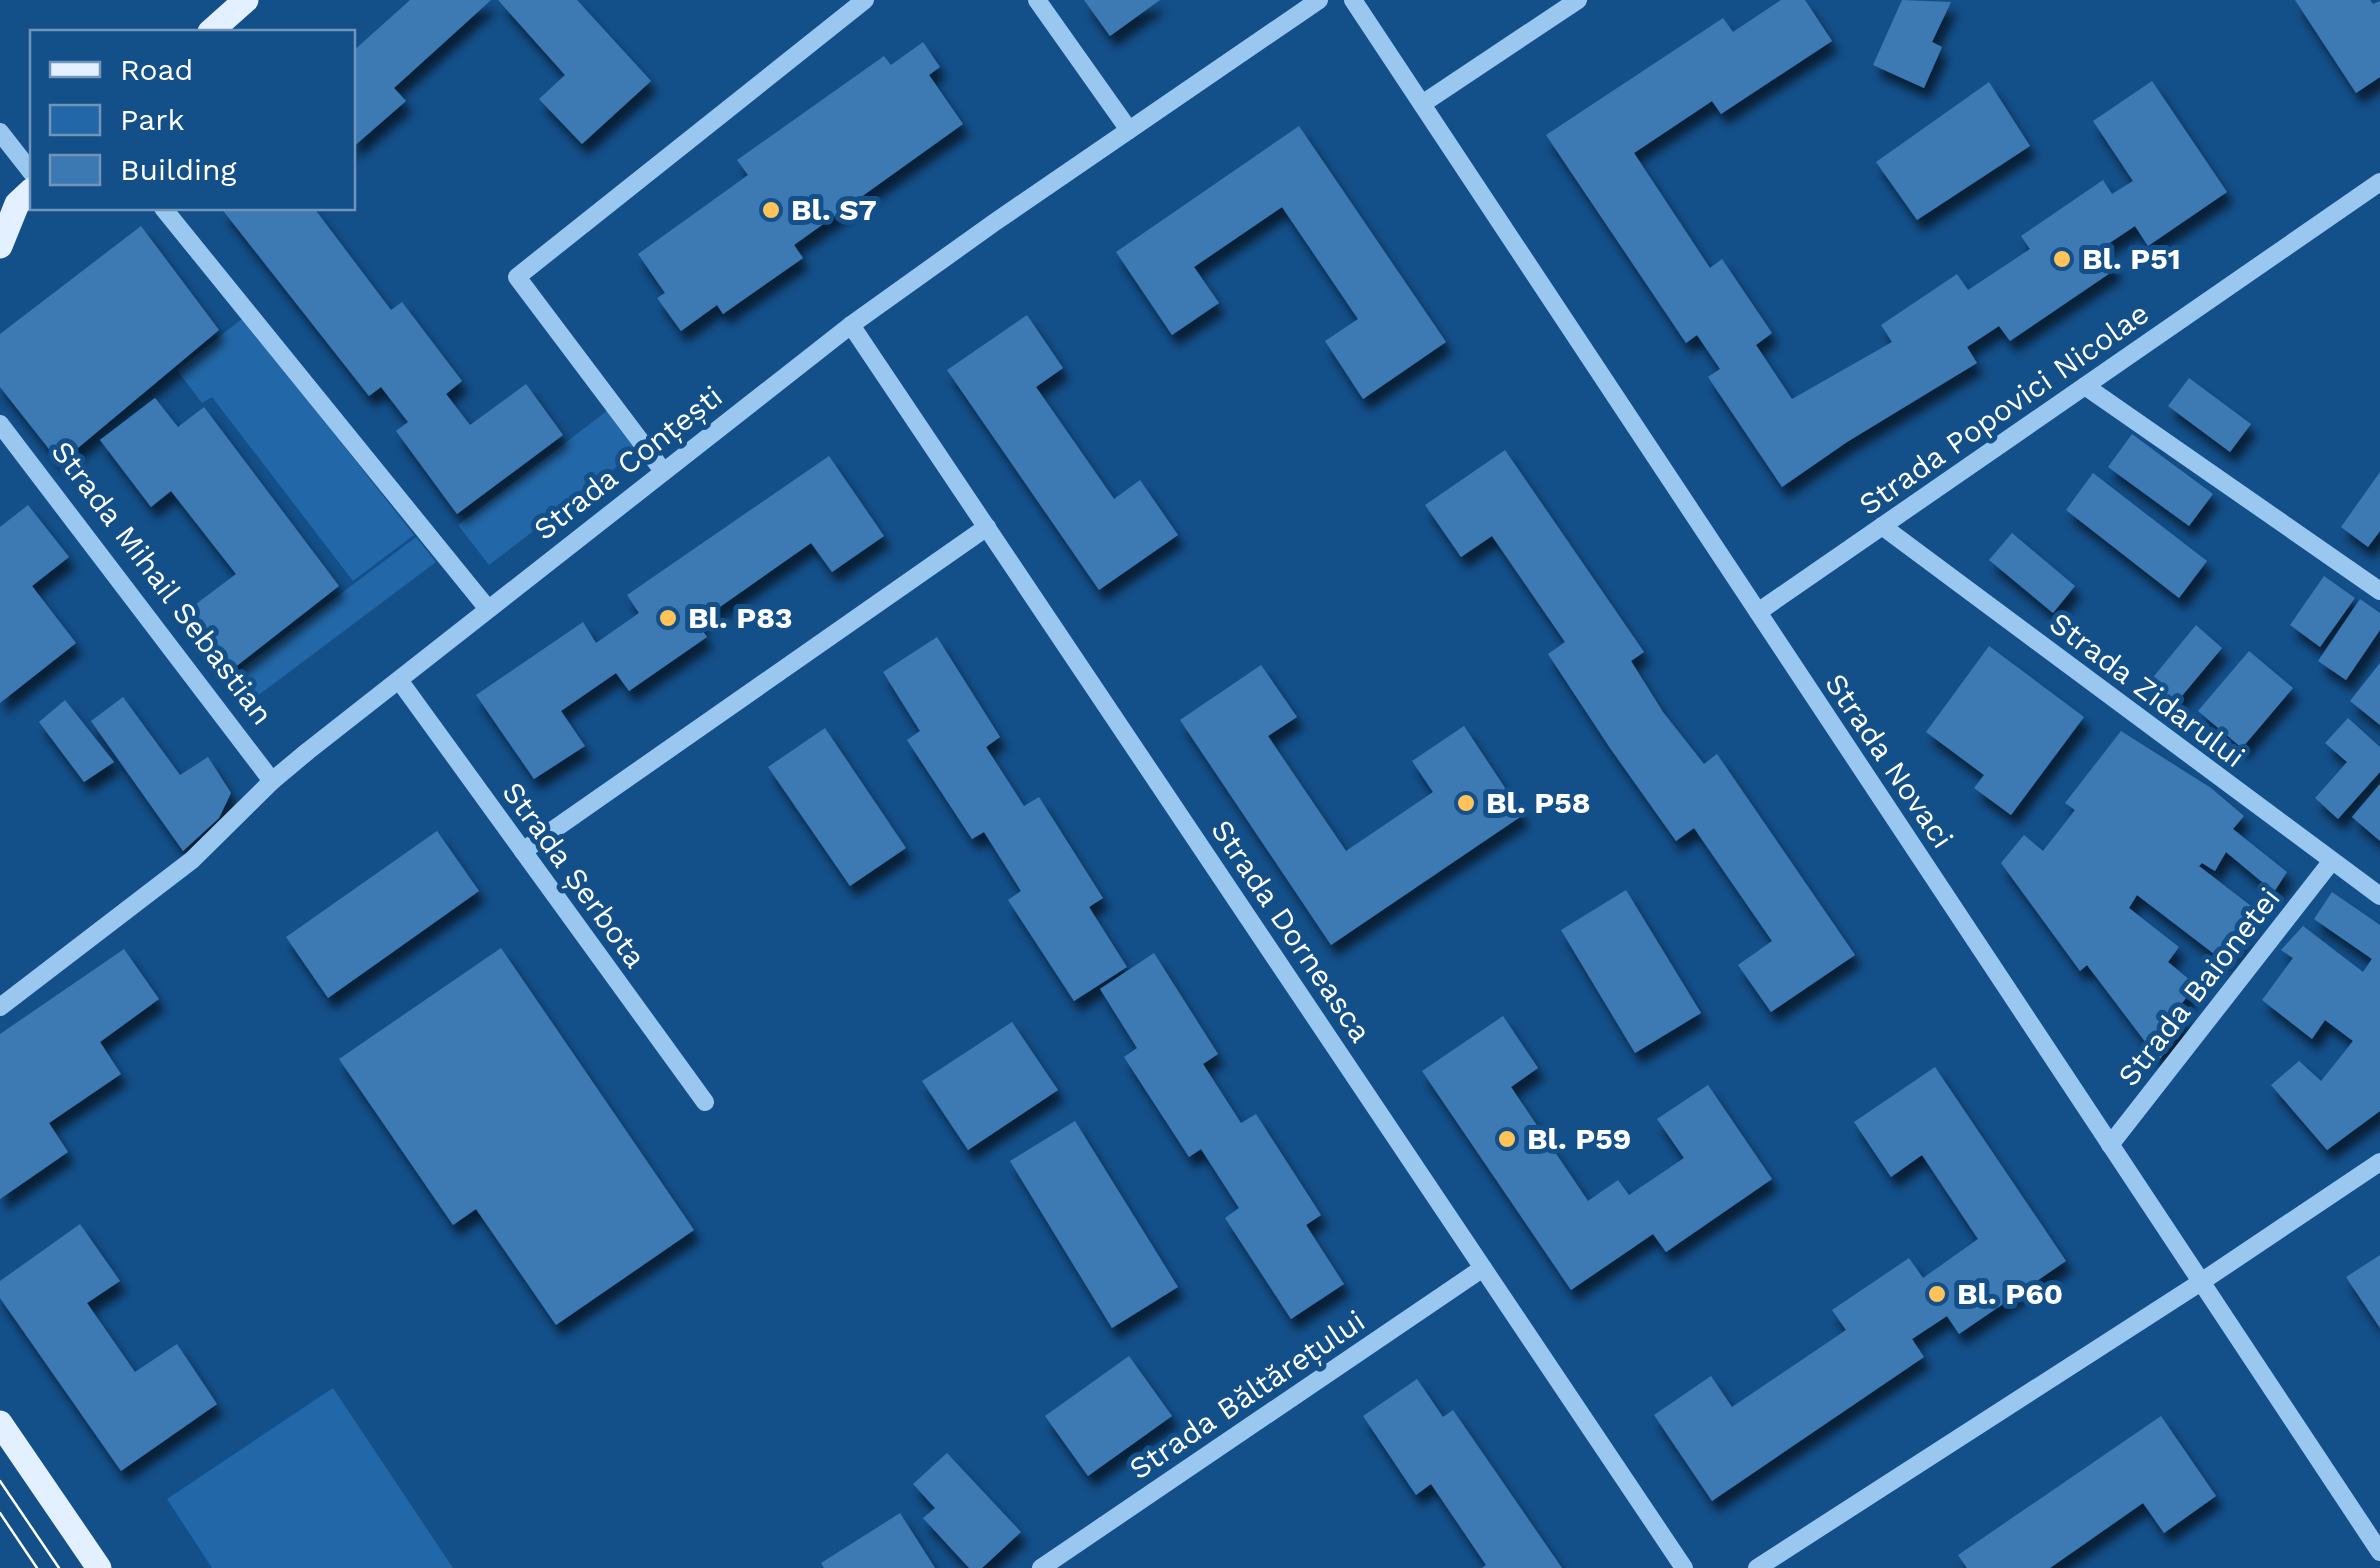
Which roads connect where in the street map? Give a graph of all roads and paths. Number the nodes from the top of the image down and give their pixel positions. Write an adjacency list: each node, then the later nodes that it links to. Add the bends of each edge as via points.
1 (246, 0): 7 (main road)
2 (865, 0): 19 (street, via 516,277)
3 (1037, 0): 9 (street)
4 (1320, 0): 9 (street, Strada Conțești)
5 (1354, 0): 8 (street, Strada Novaci)
6 (1578, 0): 8 (street)
7 (212, 30)
8 (1422, 104): 24 (street, Strada Novaci)
9 (1130, 130): 16 (street, Strada Conțești)
10 (0, 132): 11 (street)
11 (30, 170)
12 (2380, 182): 17 (street, Strada Popovici Nicolae)
13 (16, 200): 15 (main road)
14 (165, 210): 23 (street)
15 (0, 246)
16 (852, 325): 19 (street, Strada Conțești); 21 (street, Strada Dorneasca)
17 (2085, 386): 20 (street, Strada Popovici Nicolae); 22 (street)
18 (0, 424): 26 (street, Strada Mihail Sebastian)
19 (662, 470): 23 (street, Strada Conțești)
20 (1882, 526): 24 (street, Strada Popovici Nicolae); 28 (street, Strada Zidarului)
21 (987, 527): 27 (street); 34 (street, Strada Dorneasca)
22 (2380, 591)
23 (488, 609): 25 (street, Strada Conțești)
24 (1758, 612): 32 (street, Strada Novaci)
25 (399, 680): 26 (street, Strada Conțești); 27 (street, Strada Șerbota)
26 (272, 781): 30 (street, Strada Conțești, via 192,860)
27 (523, 851): 31 (street, Strada Șerbota)
28 (2331, 862): 29 (street, Strada Zidarului); 32 (street, Strada Baionetei)
29 (2380, 896)
30 (0, 1007)
31 (705, 1102)
32 (2110, 1146): 35 (street, Strada Novaci)
33 (2380, 1162): 35 (street)
34 (1483, 1268): 39 (street, Strada Băltărețului); 40 (street, Strada Dorneasca)
35 (2201, 1282): 37 (street, Strada Novaci); 41 (street)
36 (0, 1422): 38 (main road)
37 (2380, 1552)
38 (99, 1568)
39 (1041, 1568)
40 (1684, 1568)
41 (1757, 1568)

